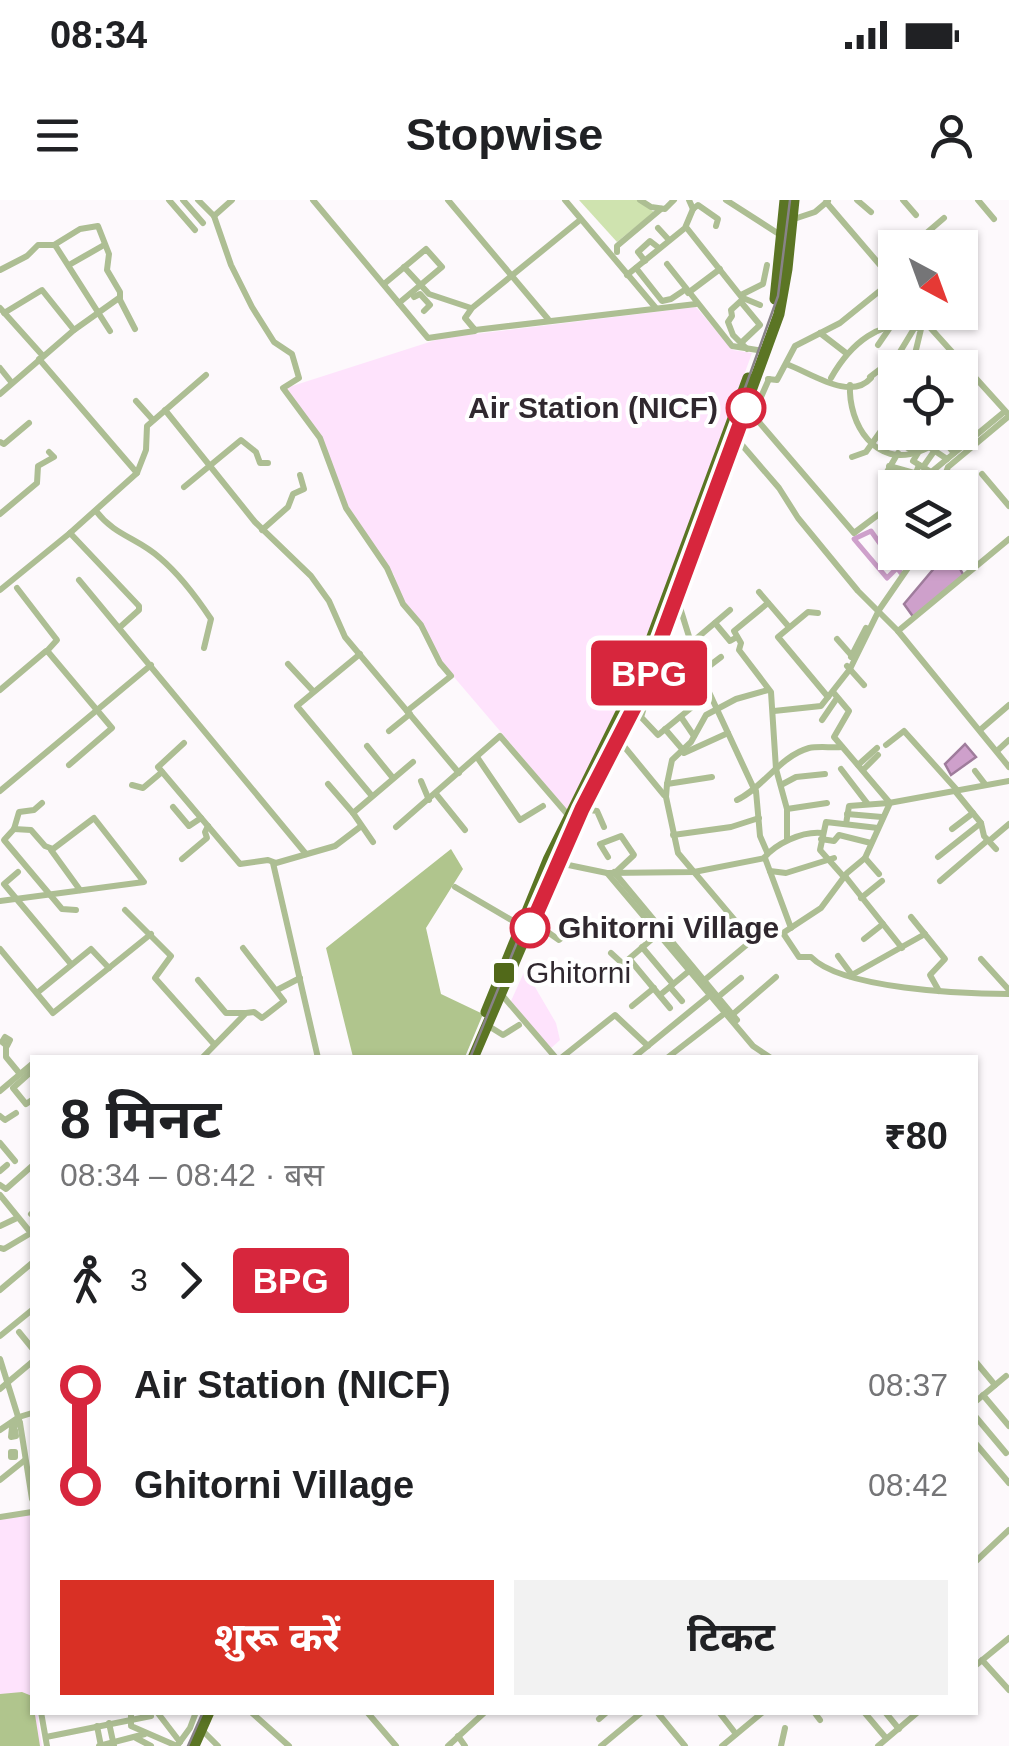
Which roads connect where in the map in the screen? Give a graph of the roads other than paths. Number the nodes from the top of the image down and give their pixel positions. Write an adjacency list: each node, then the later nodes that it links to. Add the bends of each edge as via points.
1 (169, 200): 21 (street)
2 (232, 200): 24 (street)
3 (314, 200): 51 (street)
4 (448, 200): 49 (street)
5 (565, 200): 27 (street)
6 (640, 200): 18 (street)
7 (674, 200): 18 (street)
8 (689, 200): 19 (street)
9 (712, 200): 20 (street)
10 (726, 200): 35 (street)
11 (785, 200): 35 (highway)
12 (794, 200): 28 (highway)
13 (858, 200): 22 (street)
14 (904, 200): 23 (street)
15 (978, 200): 26 (street)
16 (190, 201): 21 (street); 24 (street); 29 (street)
17 (828, 201): 28 (street); 40 (street)
18 (661, 208): 39 (street)
19 (694, 208): 20 (street); 31 (street)
20 (706, 210): 30 (street, via 718,219)
21 (179, 212): 33 (street)
22 (871, 212)
23 (916, 215)
24 (214, 216): 167 (street, via 252,307 274,342 292,354 299,378 284,389 319,436 344,505 451,676)
25 (944, 218): 34 (street)
26 (994, 219)
27 (580, 220): 48 (street); 49 (street)
28 (791, 220): 76 (highway, via 784,288)
29 (203, 223)
30 (716, 226)
31 (686, 227): 36 (street); 46 (street)
32 (658, 228): 36 (street)
33 (195, 230)
34 (930, 230)
35 (782, 236): 50 (highway)
36 (669, 240): 45 (street)
37 (54, 245): 38 (street, via 94,224); 42 (street); 47 (street, via 38,245)
38 (104, 245): 42 (street); 55 (street)
39 (617, 252)
40 (878, 263)
41 (667, 264): 53 (street)
42 (70, 265): 65 (street)
43 (767, 265): 50 (street)
44 (404, 268): 51 (street); 52 (street); 52 (street, via 426,249 442,267)
45 (636, 268): 48 (street); 53 (street, via 662,301)
46 (720, 269): 53 (street); 57 (street)
47 (0, 270)
48 (627, 275): 62 (street)
49 (512, 276): 61 (street); 66 (street)
50 (772, 276): 57 (street); 76 (highway, via 775,300)
51 (384, 284): 58 (street)
52 (420, 286): 56 (street); 58 (street)
53 (687, 291): 59 (street)
54 (878, 293): 74 (street)
55 (120, 298): 65 (street); 67 (street)
56 (422, 298): 61 (street); 64 (street, via 430,306)
57 (742, 298): 60 (street); 76 (street, via 760,325); 76 (street, via 728,322)
58 (400, 303): 73 (street, via 430,339)
59 (696, 304): 62 (street); 76 (street, via 732,346)
60 (760, 306)
61 (472, 308): 73 (street, via 465,318)
62 (656, 308): 66 (street)
63 (2, 310): 68 (street, via 42,290); 78 (street)
64 (424, 311)
65 (98, 312): 68 (street); 72 (street)
66 (549, 320): 73 (street)
67 (136, 329)
68 (74, 330): 78 (street)
69 (883, 330): 77 (street)
70 (889, 330): 75 (street)
71 (932, 330): 91 (street)
72 (110, 331)
73 (476, 331)
74 (820, 333): 77 (street); 79 (street, via 796,344)
75 (878, 346)
76 (753, 348): 84 (highway); 126 (highway)
77 (846, 353): 85 (street)
78 (41, 358): 86 (street); 116 (street)
79 (786, 364): 81 (street); 84 (street, via 776,380)
80 (0, 368): 86 (street)
81 (796, 368): 85 (street); 87 (street)
82 (878, 369): 87 (street, via 867,383)
83 (206, 375): 90 (street)
84 (763, 377): 95 (highway); 123 (street, via 753,415 854,533)
85 (831, 378): 87 (street)
86 (12, 384): 88 (street)
87 (850, 387): 97 (street, via 855,424)
88 (0, 394)
89 (136, 401): 92 (street)
90 (164, 410): 92 (street); 110 (street)
91 (1008, 416): 106 (street); 115 (street)
92 (152, 420): 116 (street)
93 (28, 423): 96 (street)
94 (878, 436): 97 (street)
95 (736, 438): 126 (highway); 136 (street)
96 (0, 442)
97 (873, 444): 105 (street); 107 (street)
98 (904, 450): 108 (street)
99 (923, 450): 108 (street)
100 (930, 450): 108 (street)
101 (930, 450): 108 (street)
102 (936, 450): 106 (street)
103 (947, 450): 106 (street)
104 (49, 452): 122 (street, via 54,457 38,466 37,483)
105 (900, 453): 108 (street); 111 (street)
106 (950, 456): 114 (street)
107 (852, 457)
108 (917, 462): 111 (street); 112 (street); 113 (street)
109 (268, 463): 110 (street, via 260,463 241,440)
110 (210, 466): 119 (street); 124 (street)
111 (897, 469)
112 (915, 470)
113 (928, 470)
114 (933, 470)
115 (946, 470)
116 (137, 474): 121 (street)
117 (982, 474): 120 (street)
118 (300, 475): 124 (street, via 304,488)
119 (184, 488)
120 (1009, 506)
121 (96, 511): 125 (street); 146 (street, via 116,532 157,555 193,595 211,620)
122 (0, 514)
123 (878, 515)
124 (262, 530): 148 (street, via 318,585)
125 (70, 533): 131 (street); 141 (street, via 140,608)
126 (693, 539): 133 (highway); 223 (highway)
127 (1009, 539): 142 (street)
128 (904, 570): 136 (street)
129 (79, 580): 141 (street)
130 (17, 588): 147 (street, via 57,640)
131 (0, 590)
132 (759, 592): 134 (street)
133 (676, 597): 145 (street); 161 (highway)
134 (768, 602): 140 (street); 143 (street)
135 (730, 610): 138 (street)
136 (877, 611): 142 (street); 149 (street); 153 (street)
137 (818, 613): 140 (street, via 808,612)
138 (722, 617): 139 (street); 143 (street)
139 (715, 623): 143 (street, via 730,641); 145 (street)
140 (789, 627): 160 (street, via 778,637)
141 (119, 628): 152 (street)
142 (898, 631): 171 (street)
143 (735, 634): 157 (street, via 738,649)
144 (837, 639): 149 (street)
145 (690, 644): 154 (street)
146 (204, 648)
147 (47, 652): 156 (street); 164 (street)
148 (360, 654): 158 (street); 167 (street)
149 (852, 656): 153 (street)
150 (721, 657): 154 (street)
151 (288, 664): 158 (street)
152 (151, 665): 164 (street); 251 (street)
153 (848, 667): 155 (street); 160 (street)
154 (700, 673): 159 (street)
155 (864, 685)
156 (0, 690)
157 (768, 690): 163 (street); 166 (street)
158 (313, 692): 210 (street, via 297,708)
159 (708, 694): 163 (street); 165 (street)
160 (832, 695): 166 (street, via 818,709); 169 (street); 180 (street, via 849,711 834,736)
161 (642, 701): 165 (street, via 673,687); 170 (street, via 643,720 657,734); 175 (highway)
162 (1009, 705): 171 (street)
163 (716, 708): 173 (street); 174 (street)
164 (98, 709): 186 (street, via 112,730); 207 (street)
165 (687, 710): 168 (street)
166 (774, 712): 189 (street)
167 (408, 713): 172 (street); 193 (street)
168 (680, 716): 170 (street); 174 (street)
169 (822, 720)
170 (665, 729): 181 (street)
171 (979, 730): 183 (street)
172 (389, 731)
173 (728, 733): 181 (street); 208 (street)
174 (694, 736): 181 (street)
175 (618, 738): 211 (street); 223 (highway)
176 (1009, 740): 183 (street)
177 (184, 743): 191 (street, via 158,766)
178 (886, 745): 206 (street, via 904,730)
179 (368, 746): 196 (street)
180 (843, 747): 187 (street); 189 (street, via 808,748)
181 (681, 752): 201 (street, via 672,760)
182 (878, 752): 187 (street)
183 (996, 752): 188 (street)
184 (476, 757): 193 (street); 219 (street, via 520,820); 223 (street, via 501,736)
185 (413, 762): 196 (street)
186 (68, 765)
187 (861, 767): 197 (street)
188 (1009, 767)
189 (776, 768): 204 (street); 208 (street)
190 (841, 769): 205 (street)
191 (162, 772): 203 (street, via 143,788); 229 (street)
192 (976, 772): 202 (street)
193 (460, 773): 209 (street)
194 (825, 774): 204 (street)
195 (712, 777): 201 (street)
196 (394, 778): 210 (street)
197 (870, 779): 205 (street); 216 (street)
198 (1009, 781): 202 (street)
199 (422, 782): 213 (street)
200 (328, 784): 224 (street)
201 (667, 784): 211 (street)
202 (986, 784): 206 (street)
203 (132, 785)
204 (782, 785): 222 (street)
205 (856, 788): 218 (street)
206 (955, 790): 212 (street); 225 (street)
207 (0, 791)
208 (756, 791): 214 (street); 230 (street)
209 (436, 794): 213 (street); 240 (street)
210 (372, 796): 224 (street)
211 (666, 797): 242 (street)
212 (902, 799): 216 (street); 220 (street)
213 (429, 800): 236 (street)
214 (737, 800)
215 (42, 803): 239 (street, via 19,812)
216 (890, 803): 218 (street); 228 (street)
217 (827, 804): 222 (street)
218 (868, 804): 226 (street, via 849,806)
219 (543, 806)
220 (909, 806)
221 (173, 807): 229 (street, via 189,826)
222 (787, 809): 244 (street)
223 (576, 812): 237 (street, via 597,811); 257 (highway)
224 (353, 813): 235 (street)
225 (973, 813): 231 (street); 241 (street)
226 (848, 814): 227 (street); 232 (street)
227 (870, 816): 228 (street); 238 (street)
228 (882, 817): 238 (street)
229 (201, 818): 234 (street)
230 (759, 818): 242 (street); 250 (street)
231 (981, 823): 245 (street); 253 (street)
232 (846, 824): 238 (street); 243 (street, via 827,820)
233 (1009, 824): 245 (street)
234 (208, 826): 255 (street, via 208,837); 258 (street, via 240,864)
235 (360, 827): 246 (street); 251 (street, via 334,846)
236 (396, 827)
237 (604, 827)
238 (873, 828): 247 (street)
239 (14, 830): 248 (street, via 31,830); 267 (street, via 4,840)
240 (465, 830)
241 (952, 830)
242 (673, 836): 262 (street)
243 (822, 836): 244 (street); 247 (street); 256 (street, via 820,850)
244 (788, 840): 250 (street)
245 (989, 841): 249 (street); 264 (street)
246 (373, 842)
247 (871, 843): 254 (street)
248 (50, 848): 266 (street); 266 (street, via 94,818 144,881)
249 (996, 849)
250 (768, 851): 259 (street); 262 (street)
251 (306, 854): 258 (street)
252 (608, 857): 261 (street, via 600,844 620,836 634,856)
253 (938, 857)
254 (865, 858): 263 (street); 269 (street, via 880,878)
255 (182, 859)
256 (832, 859): 259 (street, via 786,873); 263 (street)
257 (553, 861): 261 (street); 275 (highway)
258 (274, 863): 300 (street)
259 (770, 871): 278 (street)
260 (18, 872): 268 (street, via 4,883)
261 (612, 872): 262 (street); 280 (street)
262 (692, 872): 281 (street, via 740,928)
263 (844, 877): 269 (street); 278 (street, via 821,908)
264 (940, 881)
265 (455, 887): 275 (street)
266 (80, 890): 267 (street)
267 (50, 895): 268 (street); 271 (street, via 62,910)
268 (16, 898): 270 (street); 295 (street)
269 (861, 898): 277 (street)
270 (0, 901)
271 (76, 910)
272 (126, 910): 282 (street)
273 (911, 917): 283 (street)
274 (900, 922): 279 (street)
275 (527, 923): 276 (street, via 559,940); 310 (highway); 326 (highway)
276 (581, 923)
277 (883, 924): 279 (street); 284 (street)
278 (791, 928): 281 (street)
279 (890, 931): 288 (street)
280 (660, 932): 287 (street); 293 (street)
281 (781, 933): 298 (street, via 799,958)
282 (151, 934): 296 (street); 320 (street, via 172,957 155,978)
283 (925, 934): 288 (street); 307 (street, via 945,960 930,975)
284 (864, 940)
285 (750, 942): 303 (street)
286 (242, 948): 306 (street)
287 (642, 948): 290 (street, via 623,964); 304 (street)
288 (902, 948): 298 (street)
289 (0, 950): 309 (street)
290 (611, 953)
291 (838, 956): 298 (street)
292 (981, 959): 308 (street)
293 (684, 960): 297 (street); 303 (street)
294 (631, 962): 305 (street)
295 (71, 964): 296 (street, via 92,949); 309 (street)
296 (109, 968): 309 (street, via 54,1012)
297 (689, 971): 303 (street); 304 (street)
298 (850, 976): 307 (street)
299 (776, 977): 317 (street)
300 (300, 978): 306 (street); 325 (street)
301 (741, 978): 312 (street)
302 (198, 980): 316 (street, via 226,1013)
303 (702, 982): 312 (street)
304 (672, 985): 311 (street); 313 (street)
305 (654, 988): 311 (street); 314 (street)
306 (277, 990): 316 (street, via 284,1001 262,1018)
307 (939, 991): 308 (street)
308 (1009, 992)
309 (36, 994)
310 (502, 995): 318 (highway); 328 (street)
311 (660, 995): 315 (street)
312 (714, 996): 317 (street); 322 (street)
313 (682, 1001)
314 (632, 1006)
315 (670, 1008)
316 (246, 1013): 320 (street)
317 (729, 1015): 323 (street); 331 (street)
318 (486, 1025): 319 (street, via 503,1035); 327 (highway)
319 (519, 1026)
320 (213, 1043): 324 (street)
321 (6, 1046): 334 (street, via 6,1057)
322 (648, 1046): 329 (street, via 615,1014); 330 (street)
323 (758, 1049): 332 (street); 333 (street)
324 (204, 1055)
325 (316, 1055)
326 (474, 1055)
327 (474, 1055)
328 (555, 1055)
329 (562, 1055)
330 (638, 1055)
331 (671, 1055)
332 (750, 1055)
333 (767, 1055)
334 (28, 1070): 335 (street); 336 (street, via 13,1088)
335 (0, 1091)
336 (30, 1101)
337 (16, 1113): 338 (street)
338 (0, 1116)
339 (0, 1143): 341 (street, via 11,1163)
340 (30, 1166): 342 (street)
341 (0, 1171)
342 (0, 1189): 343 (street)
343 (17, 1218): 344 (street); 345 (street)
344 (1, 1224)
345 (30, 1232)
346 (30, 1235): 347 (street)
347 (0, 1247)
348 (30, 1265): 349 (street)
349 (0, 1290)
350 (30, 1312): 352 (street)
351 (19, 1332): 353 (street)
352 (0, 1336)
353 (30, 1346)
354 (0, 1358): 358 (street)
355 (30, 1364): 358 (street)
356 (978, 1364): 359 (street)
357 (1006, 1376): 359 (street)
358 (8, 1382): 360 (street); 366 (street)
359 (995, 1384): 361 (street)
360 (0, 1388)
361 (983, 1395): 362 (street); 367 (street)
362 (978, 1399)
363 (30, 1415): 366 (street)
364 (978, 1420): 370 (street)
365 (30, 1423): 366 (street)
366 (17, 1426): 368 (street); 371 (street); 371 (street, via 17,1448)
367 (1009, 1426)
368 (0, 1430)
369 (978, 1446): 373 (street)
370 (1006, 1453)
371 (24, 1455): 372 (street); 374 (street)
372 (0, 1480)
373 (1009, 1484)
374 (30, 1488)
375 (30, 1512): 376 (street)
376 (0, 1517)
377 (1009, 1530): 378 (street)
378 (978, 1559)
379 (1009, 1638): 380 (street)
380 (982, 1660): 381 (street); 382 (street)
381 (978, 1663)
382 (1009, 1690)
383 (42, 1715): 410 (street)
384 (155, 1715): 414 (street)
385 (197, 1715): 414 (highway)
386 (208, 1715): 414 (highway)
387 (209, 1715): 405 (street)
388 (255, 1715): 418 (street)
389 (370, 1715): 419 (street)
390 (482, 1715): 408 (street)
391 (604, 1715): 400 (street)
392 (638, 1715): 422 (street)
393 (659, 1715): 423 (street)
394 (721, 1715): 407 (street)
395 (760, 1715): 407 (street)
396 (867, 1715): 409 (street)
397 (889, 1715): 404 (street)
398 (915, 1715): 404 (street)
399 (132, 1716): 401 (street); 406 (street, via 131,1726)
400 (599, 1719)
401 (110, 1724): 402 (street); 412 (street)
402 (97, 1726): 410 (street); 416 (street)
403 (785, 1728): 425 (street)
404 (899, 1729): 409 (street)
405 (203, 1730): 414 (street); 417 (street)
406 (146, 1734): 411 (street); 413 (street)
407 (736, 1734): 415 (street)
408 (458, 1736): 420 (street); 421 (street)
409 (886, 1738): 426 (street)
410 (46, 1741)
411 (132, 1742): 412 (street); 413 (street)
412 (114, 1744): 416 (street)
413 (157, 1744): 414 (street)
414 (190, 1744)
415 (724, 1744): 424 (street)
416 (100, 1746)
417 (218, 1746)
418 (289, 1746)
419 (396, 1746)
420 (448, 1746)
421 (465, 1746)
422 (601, 1746)
423 (685, 1746)
424 (735, 1746)
425 (780, 1746)
426 (878, 1746)

